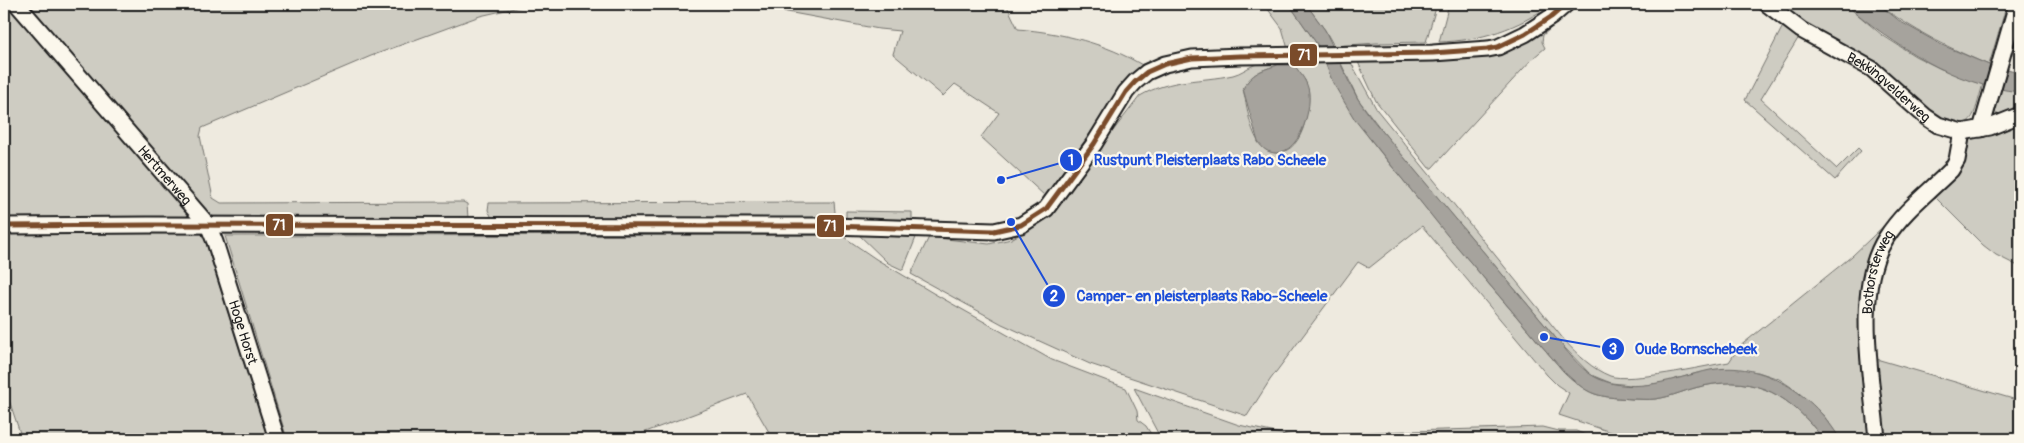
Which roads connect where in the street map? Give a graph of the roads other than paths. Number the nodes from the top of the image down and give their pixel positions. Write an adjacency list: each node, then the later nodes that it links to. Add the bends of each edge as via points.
1 (17, 4): 8 (street, Hertmerweg)
2 (1566, 4): 8 (street, via 1525,34 1488,49 1192,58 1147,72 1126,92 1094,144 1046,209 1022,225 994,231 831,226)
3 (1767, 4): 7 (street, Bekkingvelderweg, via 1801,30 1872,69 1926,117)
4 (2017, 4): 6 (street)
5 (2020, 115): 6 (street, Bekkingvelderweg)
6 (1981, 129): 7 (street, Bekkingvelderweg)
7 (1962, 132): 11 (street, Bothorsterweg, via 1957,160 1951,170 1900,219 1874,260 1869,279 1868,341)
8 (208, 225): 9 (street); 10 (street, Hoge Horst)
9 (4, 226)
10 (277, 439)
11 (1878, 439)

